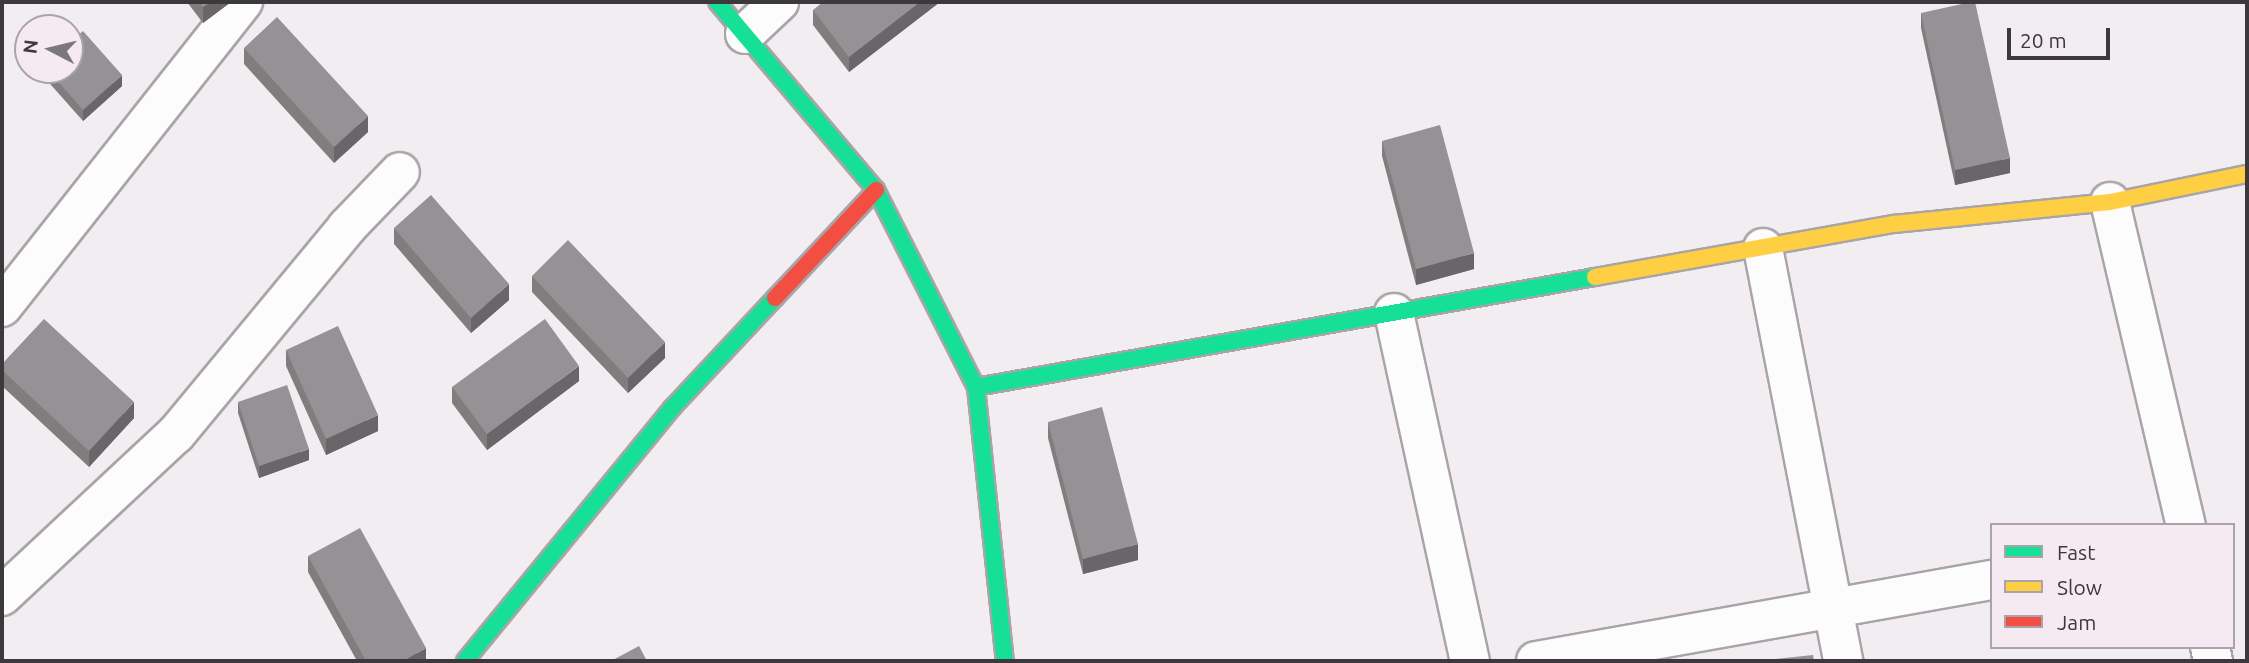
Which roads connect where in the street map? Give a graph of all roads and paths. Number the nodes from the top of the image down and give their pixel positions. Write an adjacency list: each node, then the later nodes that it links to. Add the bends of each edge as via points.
1 (243, 2): 10 (street)
2 (717, 2): 4 (street)
3 (779, 2): 4 (street)
4 (745, 34): 7 (street)
5 (400, 172): 15 (street, via 347,227 176,434)
6 (2247, 174): 8 (street)
7 (876, 190): 12 (street); 17 (street, via 672,408)
8 (2110, 202): 9 (street, via 1894,224); 13 (street)
9 (1763, 248): 11 (street); 16 (street)
10 (2, 307)
11 (1394, 313): 12 (street); 19 (street)
12 (976, 387): 18 (street)
13 (2186, 523)
14 (1990, 580): 16 (street)
15 (2, 596)
16 (1833, 611): 20 (street); 21 (street)
17 (464, 661)
18 (1005, 661)
19 (1470, 661)
20 (1536, 661)
21 (1843, 661)

